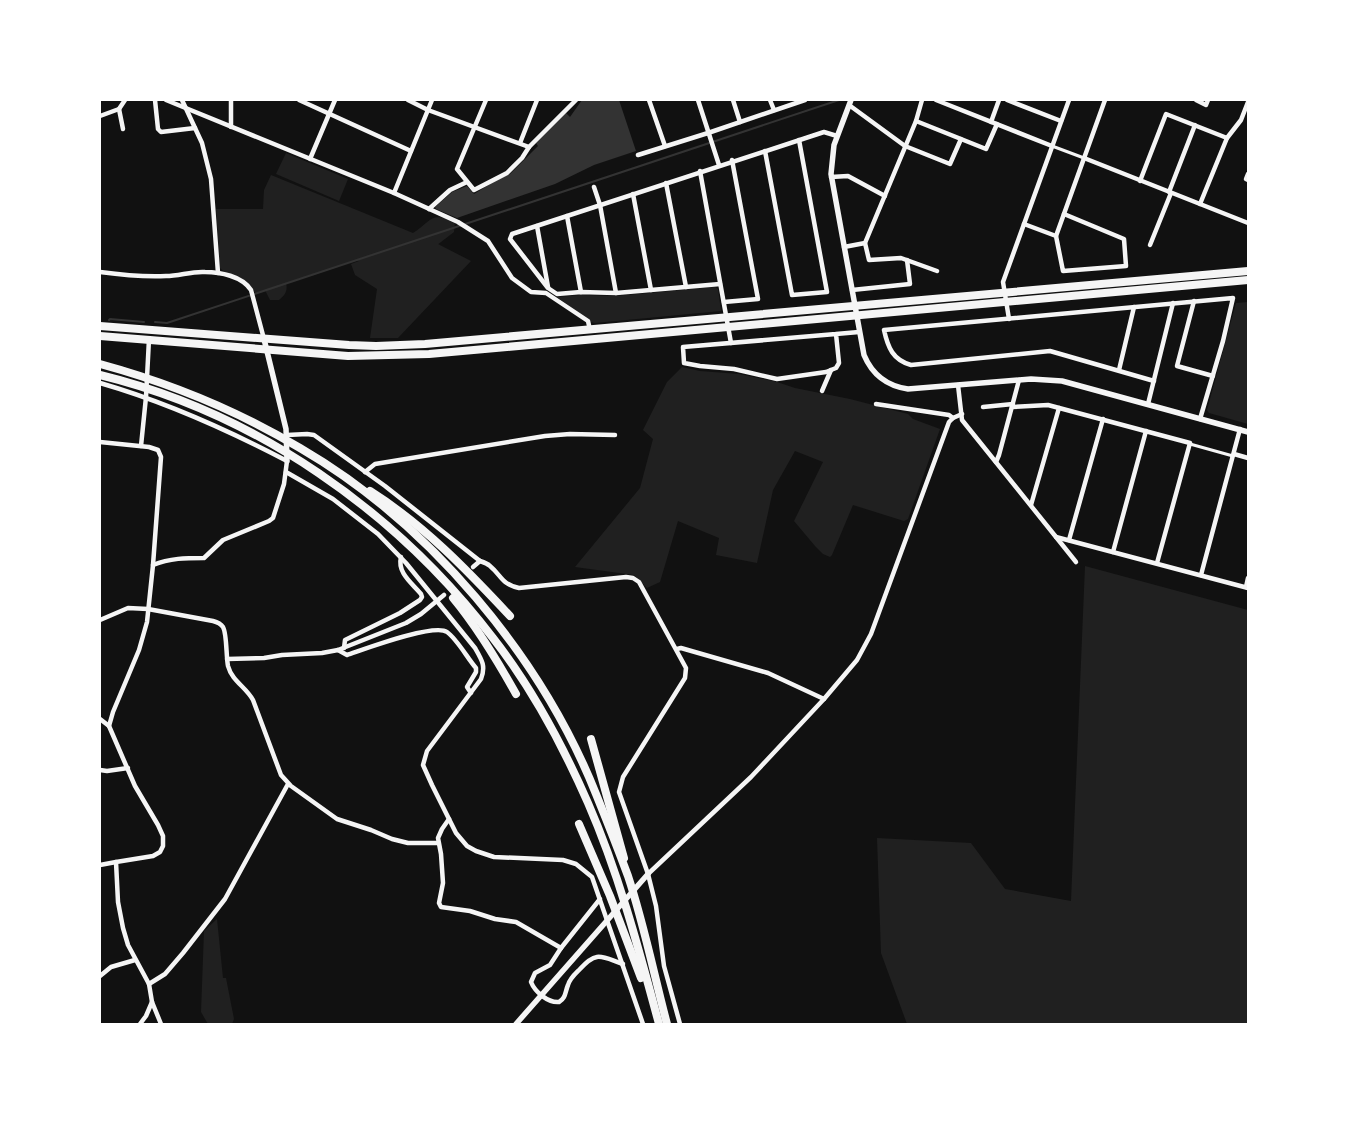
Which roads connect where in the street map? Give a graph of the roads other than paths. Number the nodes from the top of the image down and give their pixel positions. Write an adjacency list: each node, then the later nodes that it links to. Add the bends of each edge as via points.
1 (125, 100): 29 (street)
2 (155, 100): 42 (street, via 161,132)
3 (166, 100): 28 (street)
4 (182, 100): 28 (street)
5 (231, 100): 40 (street)
6 (299, 100): 32 (street)
7 (335, 100): 32 (street)
8 (408, 100): 30 (street)
9 (432, 100): 30 (street)
10 (486, 100): 41 (street)
11 (537, 100): 49 (street)
12 (576, 100): 53 (street)
13 (649, 100): 50 (street)
14 (698, 100): 44 (street)
15 (732, 100): 36 (street)
16 (770, 100): 31 (street)
17 (805, 100): 31 (street)
18 (922, 100): 34 (street)
19 (936, 100): 37 (street)
20 (999, 100): 37 (street)
21 (1007, 100): 35 (street)
22 (1069, 100): 35 (street)
23 (1105, 100): 57 (street)
24 (1196, 100): 25 (street, via 1206,105)
25 (1208, 100)
26 (850, 102): 45 (street); 51 (street)
27 (1248, 102): 46 (street, via 1241,120)
28 (185, 108): 40 (street); 42 (street)
29 (119, 109): 33 (street); 43 (street)
30 (428, 110): 41 (street); 54 (street)
31 (774, 110): 36 (street)
32 (329, 114): 54 (street); 58 (street)
33 (100, 116)
34 (916, 121): 47 (street); 51 (street)
35 (1061, 121): 52 (street)
36 (740, 122): 44 (street)
37 (991, 122): 38 (street)
38 (997, 124): 47 (street, via 986,149); 52 (street)
39 (1194, 125): 46 (street); 65 (street, via 1166,114); 69 (street)
40 (231, 127): 58 (street)
41 (474, 127): 49 (street); 66 (street, via 457,169)
42 (195, 128): 89 (street, via 210,179)
43 (123, 129)
44 (708, 135): 50 (street); 60 (street)
45 (837, 136): 48 (street, via 824,132); 63 (street)
46 (1226, 138): 73 (street)
47 (961, 139): 51 (street, via 950,164)
48 (800, 140): 55 (street); 55 (street, via 827,292 792,295)
49 (520, 143): 53 (street)
50 (665, 146): 56 (street)
51 (905, 146): 72 (street)
52 (1052, 146): 57 (street); 79 (street)
53 (529, 147): 66 (street, via 507,173 474,190)
54 (411, 151): 70 (street)
55 (765, 151): 59 (street)
56 (638, 155)
57 (1084, 158): 65 (street); 76 (street)
58 (310, 159): 70 (street)
59 (732, 160): 60 (street); 100 (street, via 758,299)
60 (719, 165): 61 (street)
61 (700, 171): 67 (street); 91 (street)
62 (1248, 174): 64 (street)
63 (831, 177): 72 (street, via 848,176); 84 (street)
64 (1248, 180)
65 (1140, 181): 69 (street)
66 (467, 182): 75 (street, via 450,190)
67 (666, 183): 71 (street); 92 (street)
68 (594, 187): 74 (street)
69 (1170, 192): 73 (street); 83 (street)
70 (394, 193): 75 (street)
71 (633, 194): 74 (street); 94 (street)
72 (885, 196): 82 (street)
73 (1200, 204): 78 (street)
74 (600, 205): 77 (street); 96 (street)
75 (429, 209): 105 (street, via 488,241 512,278 531,292 546,292 588,321)
76 (1064, 214): 81 (street); 81 (street, via 1124,239 1126,266 1063,271)
77 (567, 216): 80 (street); 95 (street)
78 (1248, 223)
79 (1024, 224): 81 (street); 102 (street, via 1003,282)
80 (537, 226): 93 (street); 93 (street, via 512,234 510,239)
81 (1056, 236)
82 (865, 243): 84 (street); 85 (street, via 869,260 896,257)
83 (1150, 244)
84 (844, 247): 97 (street)
85 (907, 260): 86 (street); 97 (street, via 910,284)
86 (937, 270)
87 (1248, 271): 105 (highway)
88 (100, 272): 89 (street, via 168,276 204,271)
89 (218, 273): 109 (street, via 240,280 251,290)
90 (1248, 280): 111 (highway, via 429,354 348,356)
91 (720, 284): 92 (street); 100 (street)
92 (686, 287): 94 (street)
93 (548, 288): 95 (street, via 556,294)
94 (650, 290): 96 (street)
95 (581, 292): 96 (street)
96 (616, 292)
97 (852, 292): 104 (street)
98 (1194, 301): 99 (street); 116 (street, via 1177,366); 116 (street, via 1233,298)
99 (1174, 303): 101 (street); 118 (street)
100 (724, 304): 110 (street)
101 (1134, 307): 102 (street); 114 (street)
102 (1009, 319): 114 (street, via 884,330 894,356 911,365 1050,351)
103 (100, 326): 109 (highway)
104 (859, 329): 106 (street); 120 (street, via 868,362 887,382 908,389)
105 (590, 330): 109 (highway, via 376,346)
106 (836, 334): 110 (street); 113 (street, via 839,363)
107 (100, 336): 108 (highway)
108 (149, 339): 111 (highway); 122 (street)
109 (264, 339): 111 (street)
110 (731, 340): 113 (street, via 682,347 684,362 777,379)
111 (265, 348): 135 (street)
112 (100, 364): 143 (highway, via 186,392 252,421)
113 (830, 370): 121 (street)
114 (1119, 370): 118 (street)
115 (100, 375): 150 (highway, via 145,388 219,417 297,458 372,512)
116 (1213, 376): 131 (street)
117 (1018, 380): 120 (street); 124 (street, via 1062,381); 125 (street)
118 (1154, 381): 124 (street)
119 (100, 384): 122 (street)
120 (958, 385): 128 (street)
121 (822, 391)
122 (146, 397): 139 (street); 142 (street, via 234,433)
123 (876, 404): 129 (street)
124 (1148, 404): 131 (street)
125 (1012, 405): 126 (street); 127 (street); 144 (street)
126 (983, 406)
127 (1059, 408): 130 (street); 147 (street)
128 (962, 414): 129 (street); 144 (street, via 962,420)
129 (953, 418): 172 (street, via 867,644)
130 (1103, 419): 133 (street); 149 (street)
131 (1200, 419): 132 (street)
132 (1240, 429): 134 (street); 140 (street)
133 (1146, 431): 138 (street); 151 (street)
134 (1248, 432)
135 (287, 435): 142 (street); 146 (street, via 314,435)
136 (615, 435): 146 (street, via 545,436 374,464)
137 (100, 442): 139 (street)
138 (1190, 444): 140 (street); 155 (street)
139 (141, 446): 156 (street, via 158,450 161,457)
140 (1234, 455): 141 (street); 158 (street)
141 (1248, 458)
142 (287, 461): 145 (street)
143 (324, 462): 164 (highway, via 376,494 454,556); 185 (highway, via 381,505 427,546 503,631 539,683 570,739 596,794)
144 (996, 462): 147 (street)
145 (286, 472): 152 (street, via 340,504); 156 (street, via 273,518 269,521 224,540 204,558 165,560)
146 (365, 472): 153 (street)
147 (1031, 505): 148 (street)
148 (1056, 537): 149 (street); 154 (street)
149 (1069, 540): 151 (street)
150 (415, 550): 171 (highway, via 473,622); 194 (highway, via 494,638 560,745 605,848)
151 (1113, 552): 155 (street)
152 (401, 557): 162 (street); 166 (street, via 402,572 421,594 420,600 344,640)
153 (480, 561): 157 (street); 167 (street, via 490,566 510,586 518,588 633,578 639,582)
154 (1076, 562)
155 (1157, 563): 158 (street)
156 (154, 565): 163 (street)
157 (473, 567)
158 (1200, 575): 160 (street)
159 (1248, 578): 160 (street)
160 (1247, 588)
161 (444, 595): 162 (street)
162 (436, 602): 166 (street, via 406,622); 170 (street, via 483,662 481,679)
163 (148, 609): 165 (street, via 128,608); 169 (street, via 219,623 223,628); 174 (street, via 139,650)
164 (510, 616)
165 (100, 620)
166 (344, 648): 168 (street)
167 (677, 649): 172 (street, via 768,673); 184 (street, via 686,668 685,678 620,784 619,792)
168 (338, 650): 169 (street); 170 (street, via 347,655 419,632 442,630 450,634 476,668 468,687)
169 (227, 659): 178 (street, via 232,677 254,700 281,775)
170 (471, 693): 179 (street, via 428,751 423,765)
171 (516, 694)
172 (824, 699): 184 (street, via 751,776)
173 (100, 719): 174 (street)
174 (109, 726): 176 (street)
175 (591, 738): 185 (highway)
176 (128, 768): 177 (street); 182 (street, via 163,836 163,846 153,856)
177 (100, 770)
178 (288, 784): 181 (street, via 337,819 408,843); 191 (street, via 225,899 183,953 164,974)
179 (449, 819): 181 (street); 186 (street, via 468,846 486,855 563,860 576,864 592,877)
180 (579, 824): 194 (highway)
181 (438, 842): 187 (street, via 444,882 441,907 516,922)
182 (116, 862): 183 (street); 188 (street, via 123,928)
183 (100, 865)
184 (648, 874): 192 (street); 200 (street, via 664,966)
185 (628, 877): 199 (highway)
186 (600, 899): 187 (street); 189 (street)
187 (561, 948): 192 (street, via 550,965 532,977 533,987)
188 (135, 960): 190 (street, via 111,967); 191 (street)
189 (623, 964): 192 (street, via 593,957 571,978 563,1000 555,1003); 198 (street)
190 (100, 976)
191 (149, 984): 193 (street)
192 (541, 994): 197 (street)
193 (152, 1002): 195 (street); 196 (street)
194 (659, 1023)
195 (140, 1024)
196 (161, 1024)
197 (516, 1024)
198 (643, 1024)
199 (667, 1024)
200 (680, 1024)

